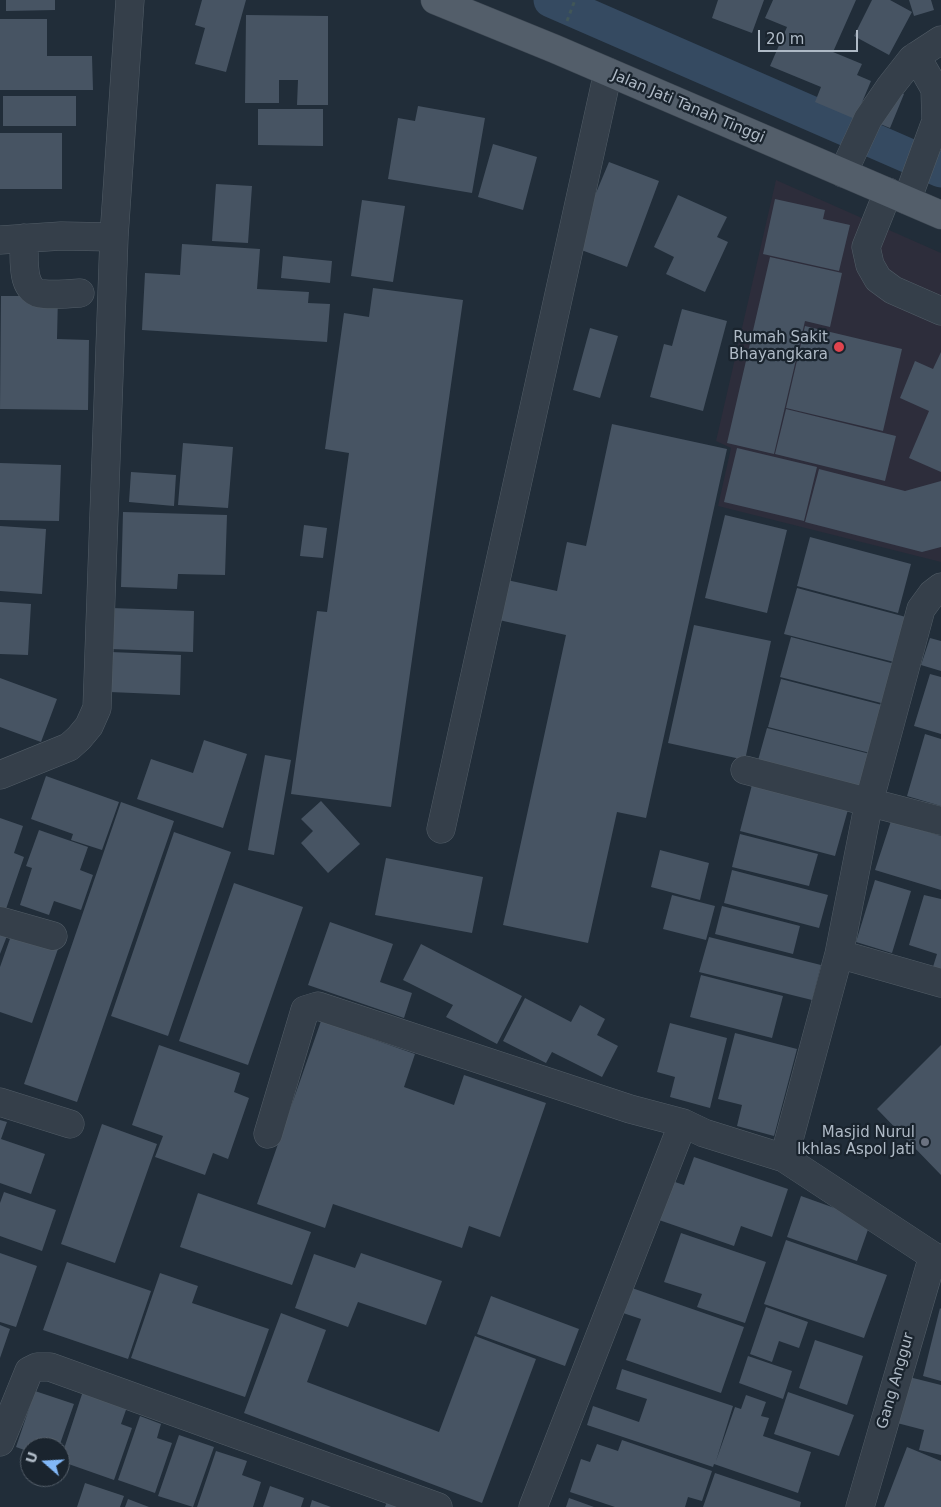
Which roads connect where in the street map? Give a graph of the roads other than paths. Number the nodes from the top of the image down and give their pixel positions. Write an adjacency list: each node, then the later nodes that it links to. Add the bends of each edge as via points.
1 (130, 0): 9 (street)
2 (435, 0): 5 (main road, Jalan Jati Tanah Tinggi)
3 (941, 40): 4 (street)
4 (916, 56): 6 (street, via 868,119); 7 (street, via 935,89 936,121)
5 (608, 72): 6 (main road, Jalan Jati Tanah Tinggi); 18 (street)
6 (843, 173): 7 (main road, Jalan Jati Tanah Tinggi)
7 (898, 196): 8 (main road, Jalan Jati Tanah Tinggi); 12 (street, via 866,247 870,265 878,279 894,290)
8 (941, 215)
9 (114, 237): 10 (street); 15 (street, via 96,708 89,726 69,747)
10 (12, 239): 11 (street, via 30,288 42,294)
11 (80, 293)
12 (941, 311)
13 (941, 587): 16 (street, via 921,609)
14 (744, 770): 16 (street)
15 (0, 775)
16 (870, 802): 17 (street); 21 (street)
17 (941, 821)
18 (441, 829)
19 (0, 921): 20 (street)
20 (53, 936)
21 (839, 954): 22 (street); 27 (street)
22 (941, 983)
23 (0, 1102): 25 (street)
24 (683, 1123): 26 (street, via 630,1109 318,1006 305,1010); 27 (street, via 704,1133); 31 (street)
25 (70, 1124)
26 (268, 1134)
27 (784, 1158): 28 (street)
28 (937, 1258): 32 (street, Gang Anggur)
29 (0, 1442): 30 (street, via 29,1371 50,1367)
30 (438, 1507)
31 (533, 1507)
32 (860, 1507)

